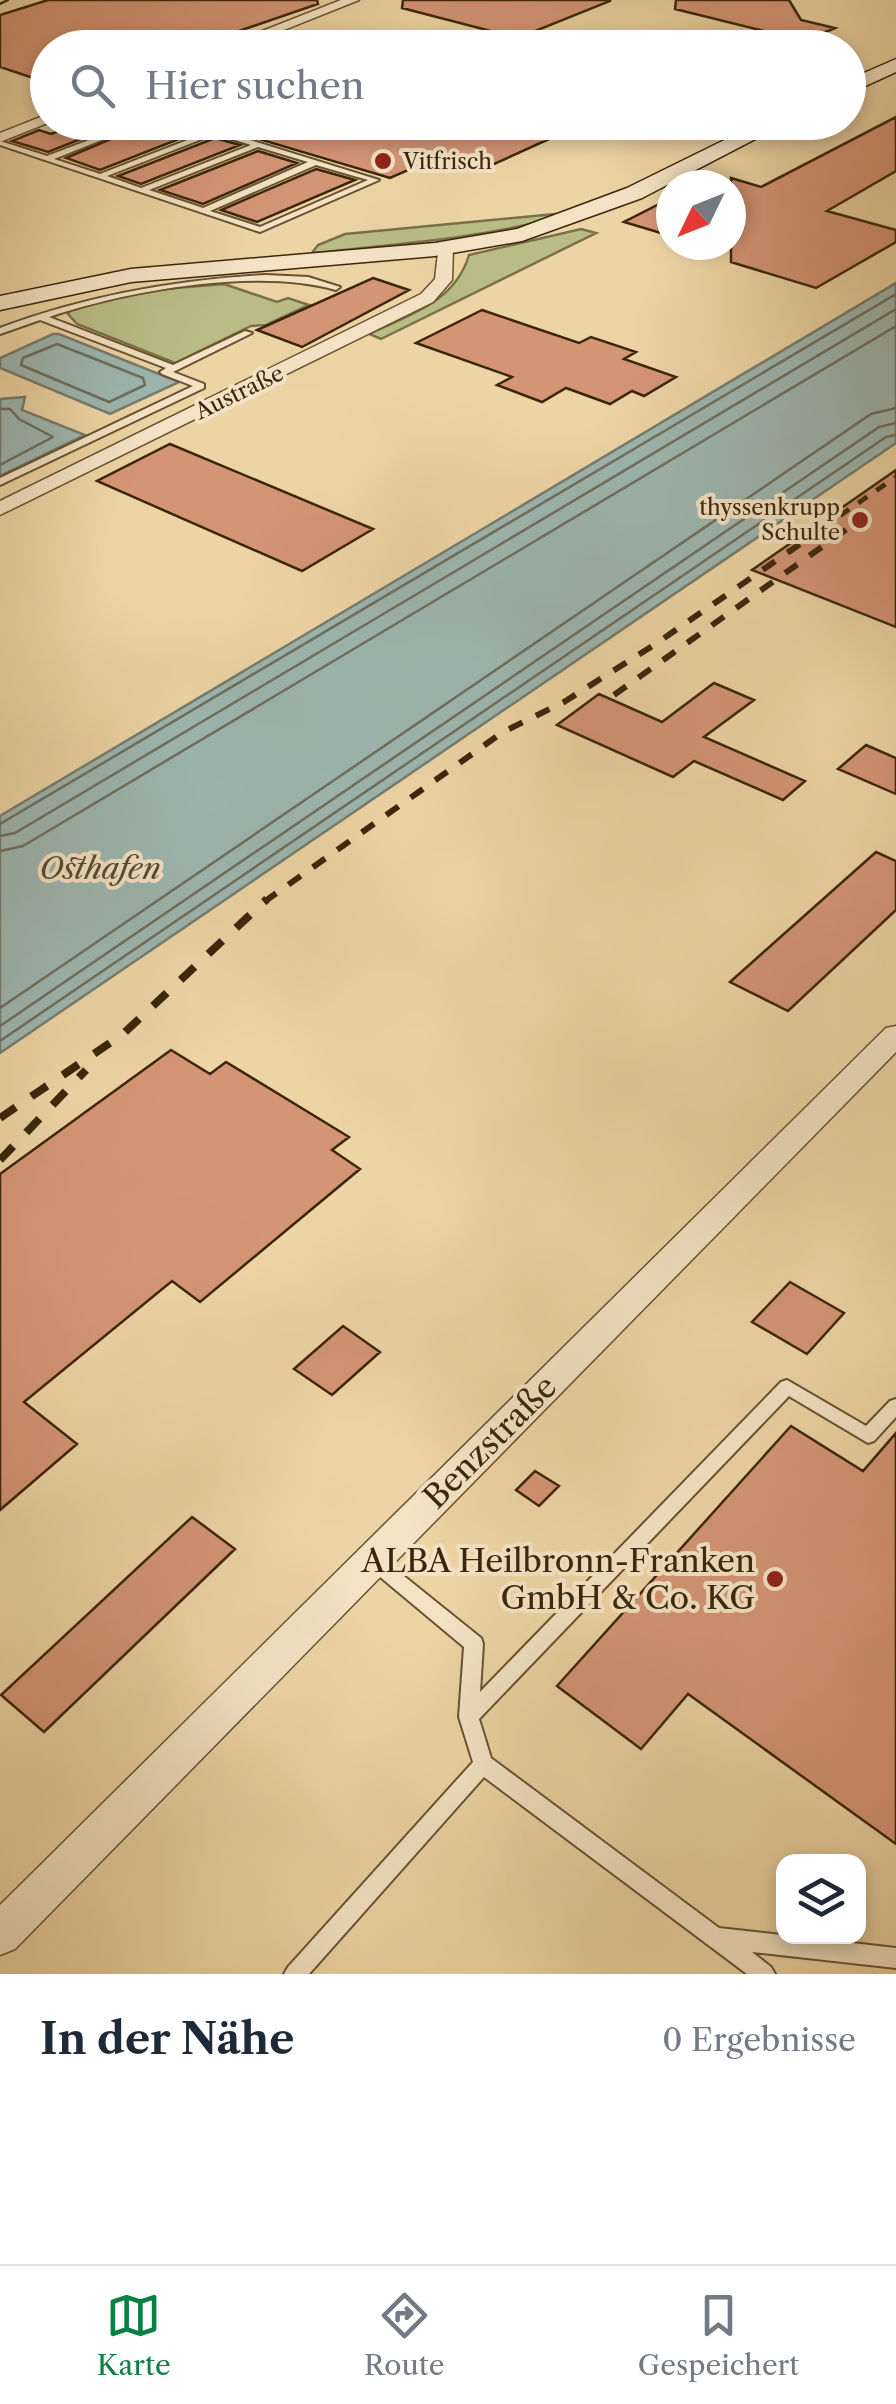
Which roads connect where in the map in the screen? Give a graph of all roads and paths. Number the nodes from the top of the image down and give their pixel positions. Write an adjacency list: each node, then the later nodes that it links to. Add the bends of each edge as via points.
1 (352, 0): 2 (street)
2 (273, 30)
3 (896, 64): 4 (main road)
4 (866, 79)
5 (30, 126): 6 (street)
6 (0, 140): 12 (lane)
7 (97, 140): 12 (lane)
8 (193, 140): 14 (lane)
9 (240, 140): 11 (lane)
10 (741, 140): 17 (main road, via 577,219)
11 (257, 145): 13 (lane); 15 (lane)
12 (48, 159): 14 (lane)
13 (316, 162): 16 (lane); 16 (lane, via 374,180 260,230)
14 (100, 176): 15 (lane)
15 (142, 190): 16 (lane)
16 (204, 211)
17 (444, 248): 19 (main road, via 158,272); 25 (street, Austraße, via 442,280 427,298)
18 (336, 287): 20 (lane, via 306,276 152,288 98,296)
19 (0, 303)
20 (39, 316): 21 (lane); 23 (lane)
21 (0, 332)
22 (248, 333): 23 (lane)
23 (173, 368): 24 (lane, via 166,372 201,386)
24 (0, 482)
25 (0, 509)
26 (896, 1035): 28 (street, Benzstraße)
27 (896, 1406): 29 (lane, via 868,1436 786,1387)
28 (372, 1560): 29 (lane, via 474,1644); 31 (street, Benzstraße)
29 (469, 1717): 30 (lane)
30 (483, 1764): 32 (lane); 34 (lane)
31 (0, 1934)
32 (717, 1938): 33 (lane); 35 (lane)
33 (896, 1958)
34 (295, 1974)
35 (764, 1974)

